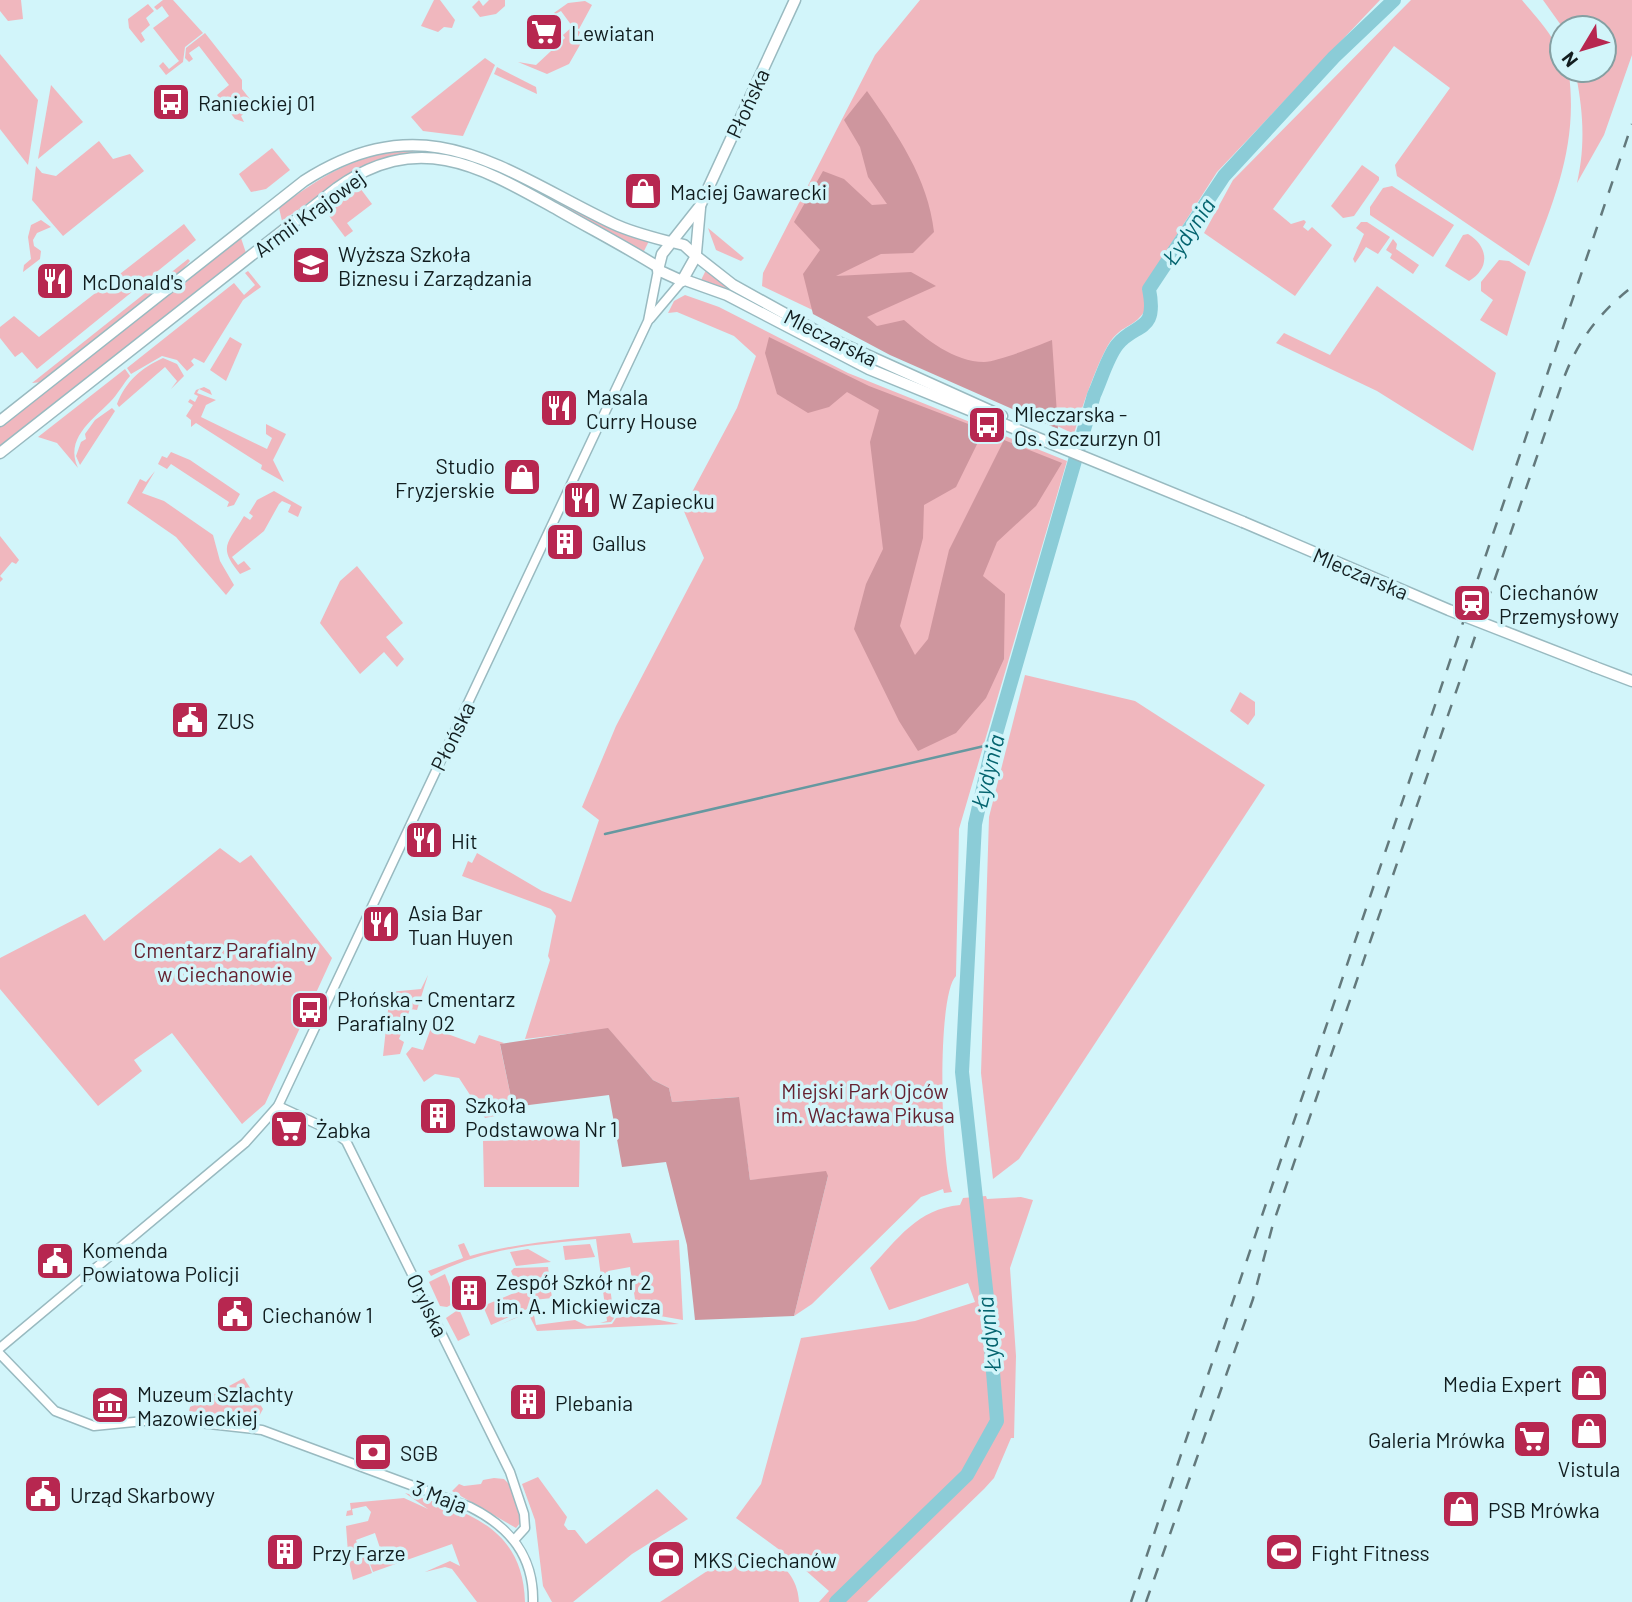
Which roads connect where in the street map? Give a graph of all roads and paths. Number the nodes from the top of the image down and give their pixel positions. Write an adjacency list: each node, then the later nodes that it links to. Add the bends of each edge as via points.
1 (795, 0): 2 (main road, Płońska)
2 (700, 206): 3 (main road, Płońska); 4 (main road, Płońska)
3 (671, 242): 4 (main road, Armii Krajowej); 5 (main road, Płońska); 8 (main road, Armii Krajowej, via 614,224 469,153 425,146 370,152 333,164 304,181)
4 (696, 254): 6 (main road); 9 (main road, Mleczarska, via 733,285 827,337)
5 (658, 268): 6 (main road, Armii Krajowej); 7 (street, Płońska); 10 (main road, Armii Krajowej, via 482,169 440,159 391,163 337,188)
6 (683, 281): 7 (street, Płońska); 9 (main road, Mleczarska, via 727,295 869,369)
7 (648, 321): 12 (street, Płońska)
8 (0, 421)
9 (1049, 440): 11 (main road, Mleczarska, bridge, via 1458,614)
10 (0, 453)
11 (1632, 681)
12 (278, 1106): 13 (street, Płońska, via 246,1143); 15 (street, Orylska, via 346,1141 510,1472 524,1514 525,1528)
13 (0, 1348)
14 (0, 1354): 15 (street, 3 Maja, via 55,1411 94,1426 142,1418 262,1430 470,1507)
15 (515, 1539): 16 (street, 3 Maja, via 526,1556)
16 (534, 1602)

